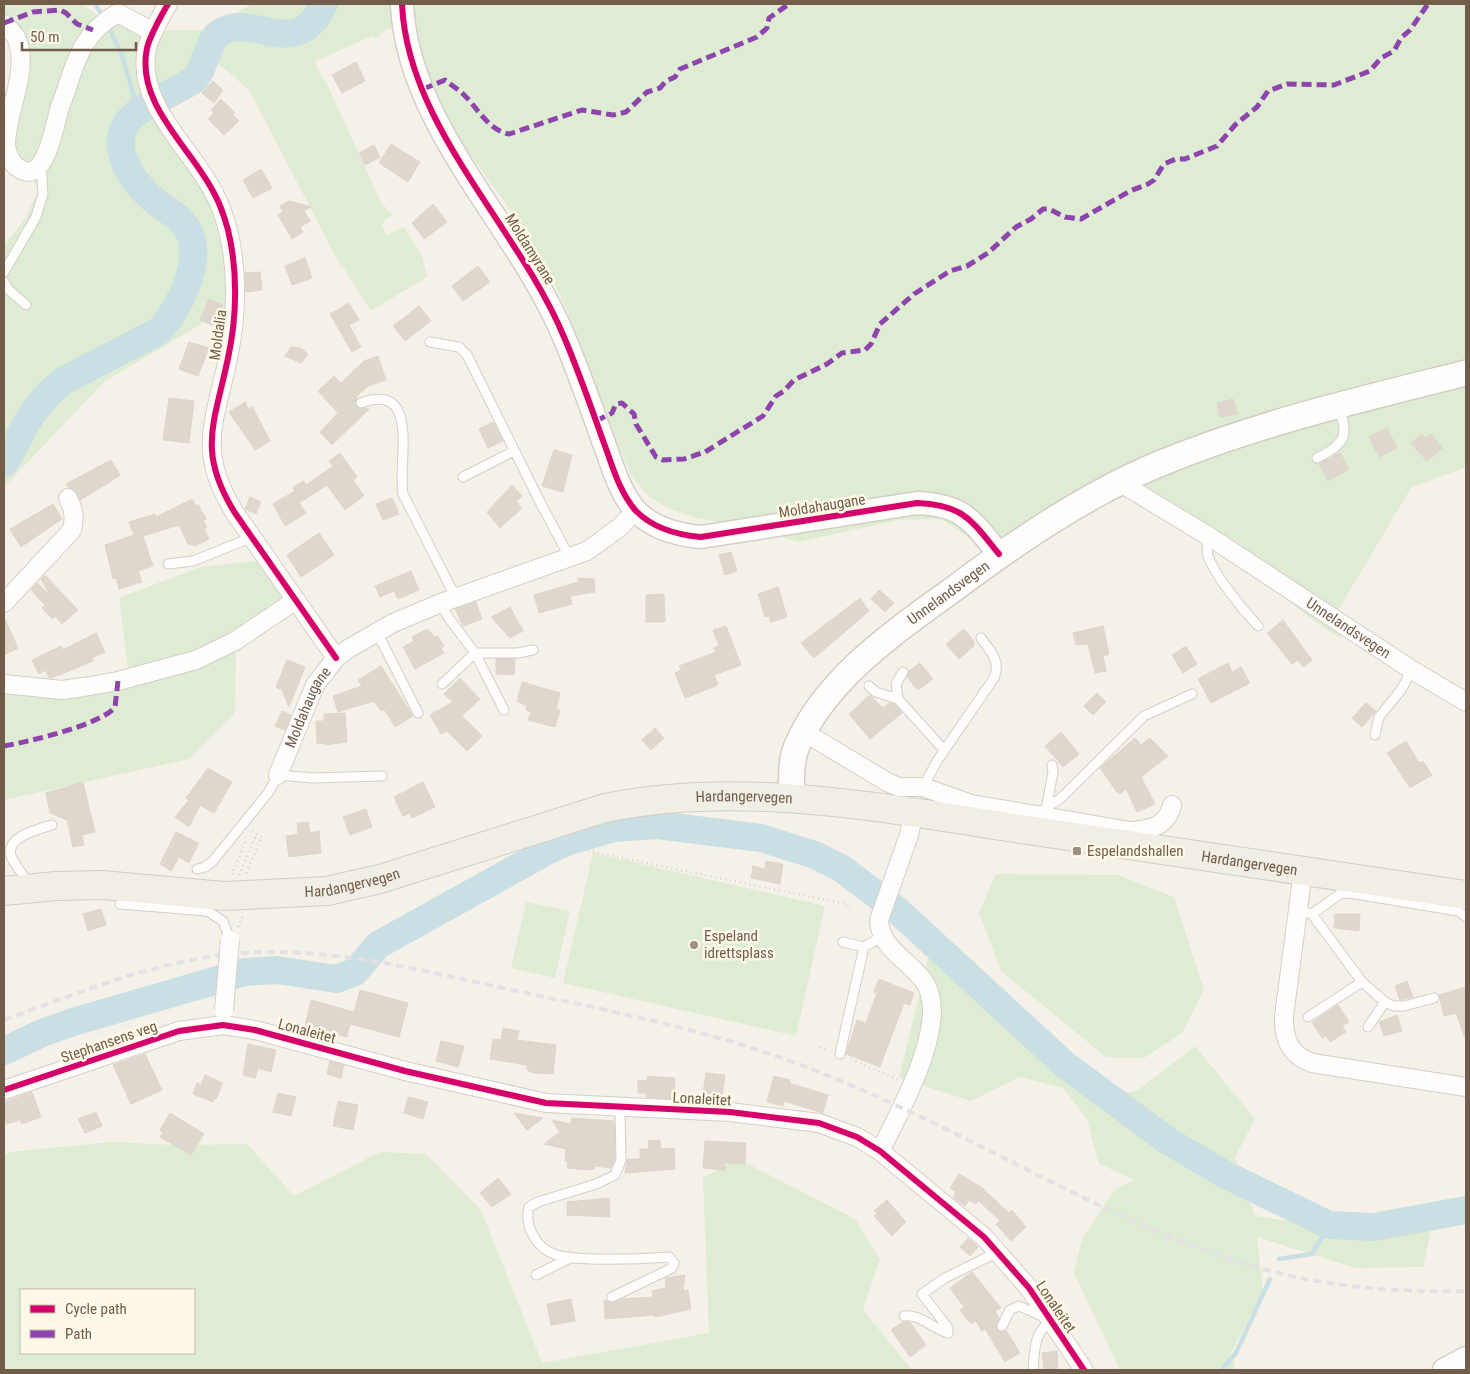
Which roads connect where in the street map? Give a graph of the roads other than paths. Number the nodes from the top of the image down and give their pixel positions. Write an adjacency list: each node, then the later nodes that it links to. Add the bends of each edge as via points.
1 (168, 4): 4 (street, Moldalia)
2 (402, 4): 18 (street, Moldamyrane, via 413,62 436,119 552,309 618,481)
3 (4, 24): 5 (street, via 18,42 19,56 6,145 16,167 30,170)
4 (153, 32): 5 (street, via 118,13 87,38 56,117 46,158); 20 (street, Moldalia, via 145,62 151,92 161,114 215,194 228,230 235,307 228,358 213,421 211,455 222,492)
5 (41, 163): 6 (lane, via 43,194 36,217)
6 (4, 272)
7 (4, 282): 8 (lane)
8 (26, 304)
9 (430, 342): 13 (lane, via 459,347 467,355)
10 (1466, 373): 12 (main road, Unnelandsvegen)
11 (361, 403): 25 (lane, via 378,398 386,400 402,418 405,428 403,494)
12 (1338, 406): 14 (lane, via 1345,425 1344,436 1335,449); 16 (main road, Unnelandsvegen, via 1231,438)
13 (514, 452): 15 (lane); 22 (lane)
14 (1316, 458)
15 (463, 477)
16 (1119, 482): 19 (street, Unnelandsvegen); 21 (main road, Unnelandsvegen)
17 (68, 498): 26 (street, via 75,520 72,530)
18 (636, 510): 21 (street, Moldahaugane, via 664,530 701,537 916,503 931,504 956,509); 22 (street, Moldahaugane, via 601,542)
19 (1210, 536): 27 (lane, via 1208,557 1244,611); 33 (street, Unnelandsvegen)
20 (253, 537): 23 (lane, via 193,561); 24 (street, Moldalia)
21 (999, 554): 43 (main road, Unnelandsvegen, via 909,621 846,677 824,701)
22 (570, 558): 25 (street, Moldahaugane)
23 (168, 564)
24 (296, 600): 32 (street, Moldalia); 35 (street, via 235,641 196,660 118,681 62,690)
25 (448, 601): 28 (street, Moldahaugane); 31 (lane, via 448,617)
26 (4, 603)
27 (1258, 626)
28 (375, 632): 32 (street, Moldahaugane); 42 (lane)
29 (981, 638): 45 (lane, via 995,658 998,669)
30 (533, 650): 31 (lane)
31 (475, 653): 36 (lane); 41 (lane)
32 (336, 658): 47 (street, Moldahaugane, via 315,685)
33 (1412, 670): 40 (street, Unnelandsvegen); 44 (lane, via 1379,717)
34 (903, 672): 39 (lane, via 896,684)
35 (4, 684)
36 (442, 684)
37 (869, 686): 39 (lane, via 876,692)
38 (1192, 694): 52 (lane, via 1144,716 1061,798)
39 (898, 699): 45 (lane)
40 (1466, 702)
41 (504, 710)
42 (418, 712)
43 (804, 732): 49 (main road, Unnelandsvegen, via 795,751); 50 (street)
44 (1375, 735)
45 (944, 750): 50 (lane)
46 (1052, 765): 52 (lane, via 1053,772)
47 (278, 775): 48 (lane, via 314,778); 54 (lane, via 268,793 216,858)
48 (382, 776)
49 (791, 798): 50 (main road, Hardangervegen); 56 (main road, Hardangervegen, via 691,795 630,802 549,824 380,879 327,891 223,896 102,885)
50 (919, 800): 52 (street); 55 (main road, Hardangervegen); 61 (street)
51 (1172, 806): 52 (street, via 1163,822 1141,830 1113,828)
52 (1042, 809)
53 (52, 825): 56 (lane, Hardangervegen, via 26,834 12,845 9,851 12,860 24,874)
54 (197, 869)
55 (1303, 870): 57 (main road, Hardangervegen); 59 (street)
56 (17, 889)
57 (1466, 895)
58 (120, 904): 62 (lane, via 207,911 223,921)
59 (1305, 912): 60 (lane, via 1340,894 1350,893 1458,911); 65 (lane); 72 (street, via 1284,1027 1295,1054 1312,1063)
60 (1466, 917)
61 (880, 929): 64 (lane); 75 (street, via 924,980 931,993 934,1010 928,1042 902,1108)
62 (230, 937): 69 (street, bridge)
63 (843, 942): 64 (lane)
64 (864, 947): 71 (lane)
65 (1362, 982): 67 (lane); 68 (lane)
66 (1434, 998): 67 (lane, via 1404,1006)
67 (1384, 1002): 70 (lane)
68 (1308, 1017)
69 (223, 1018): 73 (street, Stephansens veg); 74 (street, Lonaleitet, via 255,1030 405,1071 494,1092 546,1103)
70 (1368, 1027)
71 (840, 1054)
72 (1466, 1087)
73 (4, 1090)
74 (620, 1108): 75 (street, Lonaleitet, via 730,1112 819,1123 857,1136); 77 (lane, via 621,1160 615,1175 528,1208 529,1227 541,1246 552,1254)
75 (880, 1151): 76 (street, Lonaleitet)
76 (998, 1252): 80 (lane, via 945,1278 922,1294 948,1328 948,1333 911,1315); 81 (street, Lonaleitet, via 1023,1291)
77 (573, 1257): 78 (lane); 79 (lane, via 669,1257 674,1263 672,1268)
78 (536, 1275)
79 (612, 1297)
80 (904, 1316)
81 (1051, 1320): 82 (lane, via 1019,1306 1010,1310); 84 (lane, via 1037,1336); 85 (street, Lonaleitet)
82 (1002, 1326)
83 (1466, 1358): 86 (street)
84 (1032, 1370)
85 (1084, 1370)
86 (1444, 1370)

